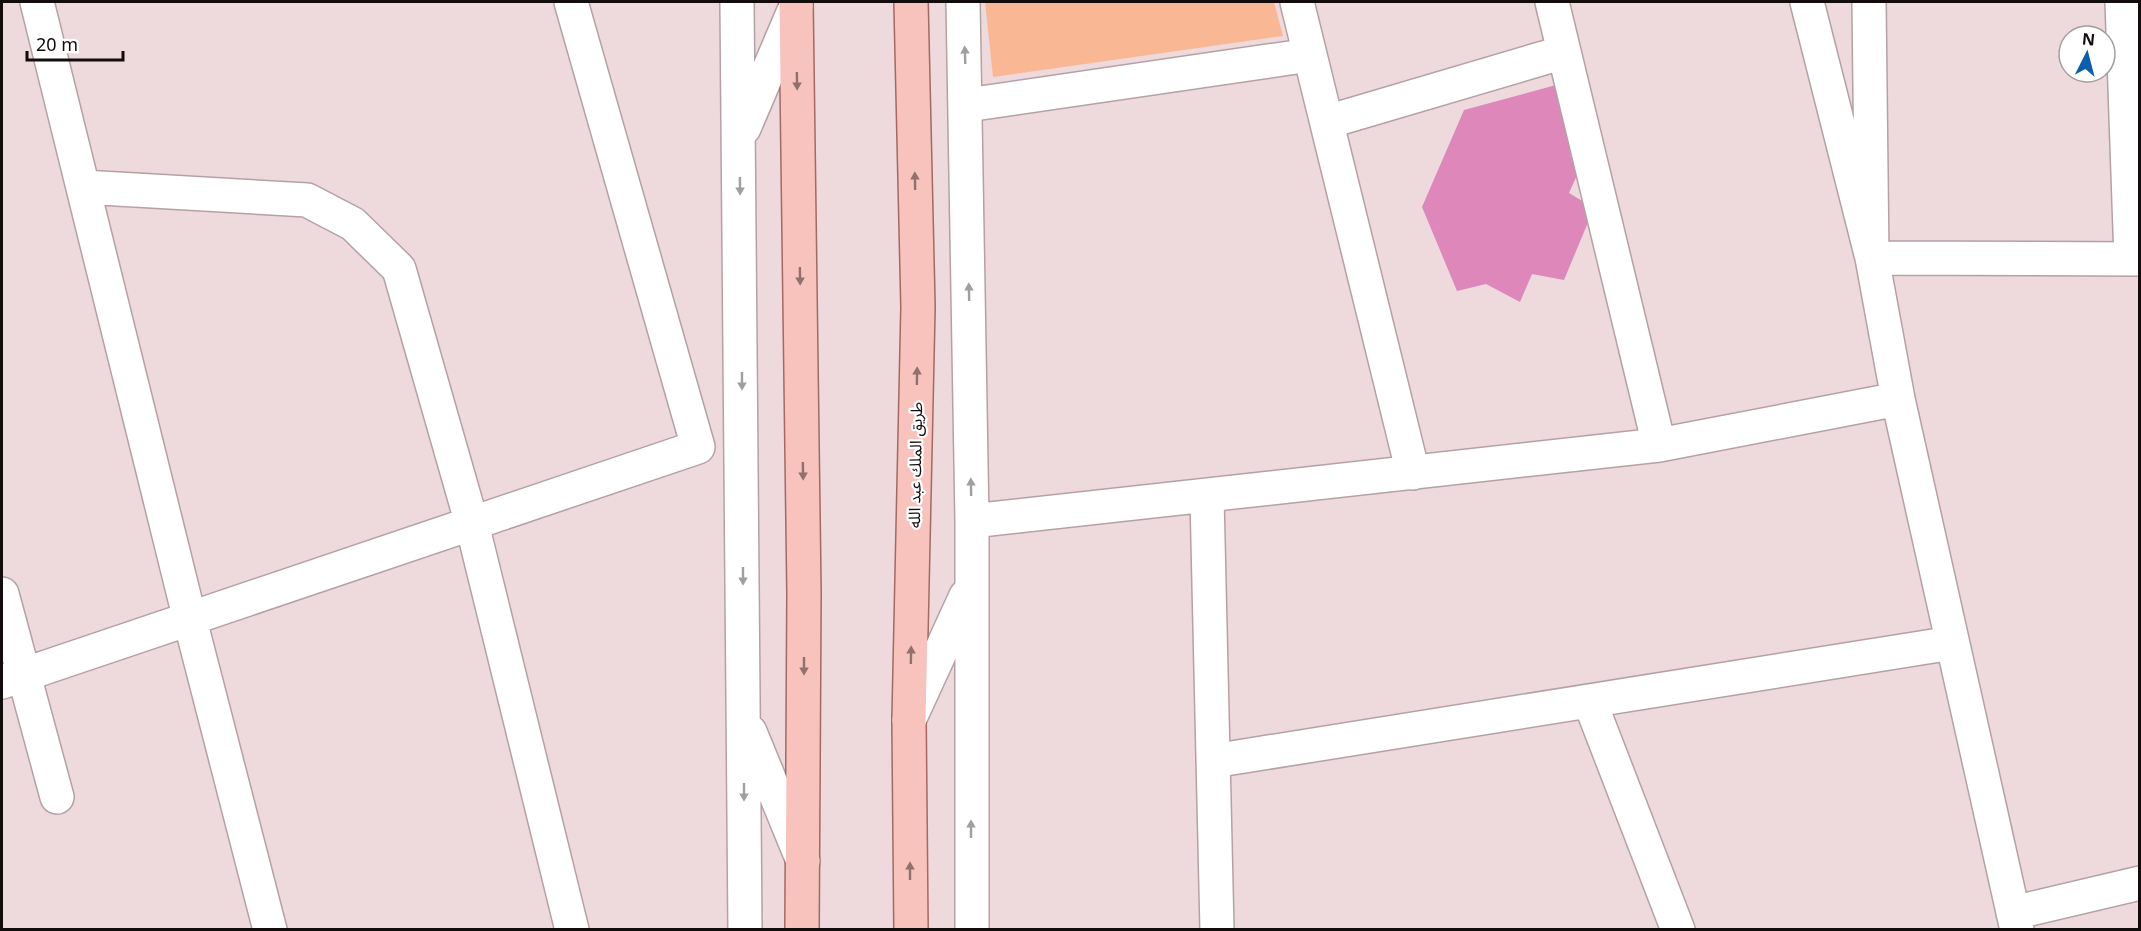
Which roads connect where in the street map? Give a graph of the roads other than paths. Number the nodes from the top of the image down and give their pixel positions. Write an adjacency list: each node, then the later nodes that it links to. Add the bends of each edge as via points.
1 (38, 2): 17 (street)
2 (571, 2): 25 (street, via 698,447)
3 (737, 2): 16 (street)
4 (911, 2): 33 (main road, طريق الملك عبد الله, one-way to 4, via 918,307)
5 (963, 2): 14 (street, one-way to 5)
6 (1297, 2): 13 (street)
7 (1552, 2): 12 (street)
8 (1807, 2): 18 (street)
9 (1869, 2): 18 (street)
10 (2122, 2): 19 (street)
11 (796, 4): 16 (street); 36 (main road, one-way to 36, via 804,592)
12 (1564, 52): 15 (street); 21 (street)
13 (1310, 55): 14 (street); 15 (street)
14 (967, 105): 24 (street, one-way to 14)
15 (1327, 122): 22 (street)
16 (739, 138): 32 (street, one-way to 32)
17 (83, 187): 25 (street, via 307,200 353,224 399,269); 28 (street)
18 (1872, 258): 19 (street); 20 (street)
19 (2135, 259)
20 (1898, 399): 21 (street); 29 (street)
21 (1659, 445): 22 (street)
22 (1413, 473): 23 (street)
23 (1207, 497): 24 (street); 34 (street)
24 (972, 522): 26 (street)
25 (471, 524): 28 (street); 40 (street)
26 (970, 588): 33 (street); 44 (street, one-way to 26)
27 (2, 594): 30 (street)
28 (190, 620): 30 (street); 39 (street)
29 (1952, 643): 31 (street); 38 (street)
30 (13, 679): 35 (street)
31 (1590, 702): 34 (street); 46 (street)
32 (744, 716): 36 (street); 41 (street, one-way to 41)
33 (909, 720): 43 (main road, طريق الملك عبد الله, one-way to 33)
34 (1213, 761): 45 (street)
35 (57, 797)
36 (802, 861): 42 (main road)
37 (2139, 883): 38 (street)
38 (2015, 921)
39 (270, 930)
40 (572, 930)
41 (745, 930)
42 (802, 930)
43 (910, 930)
44 (972, 930)
45 (1218, 930)
46 (1678, 930)

